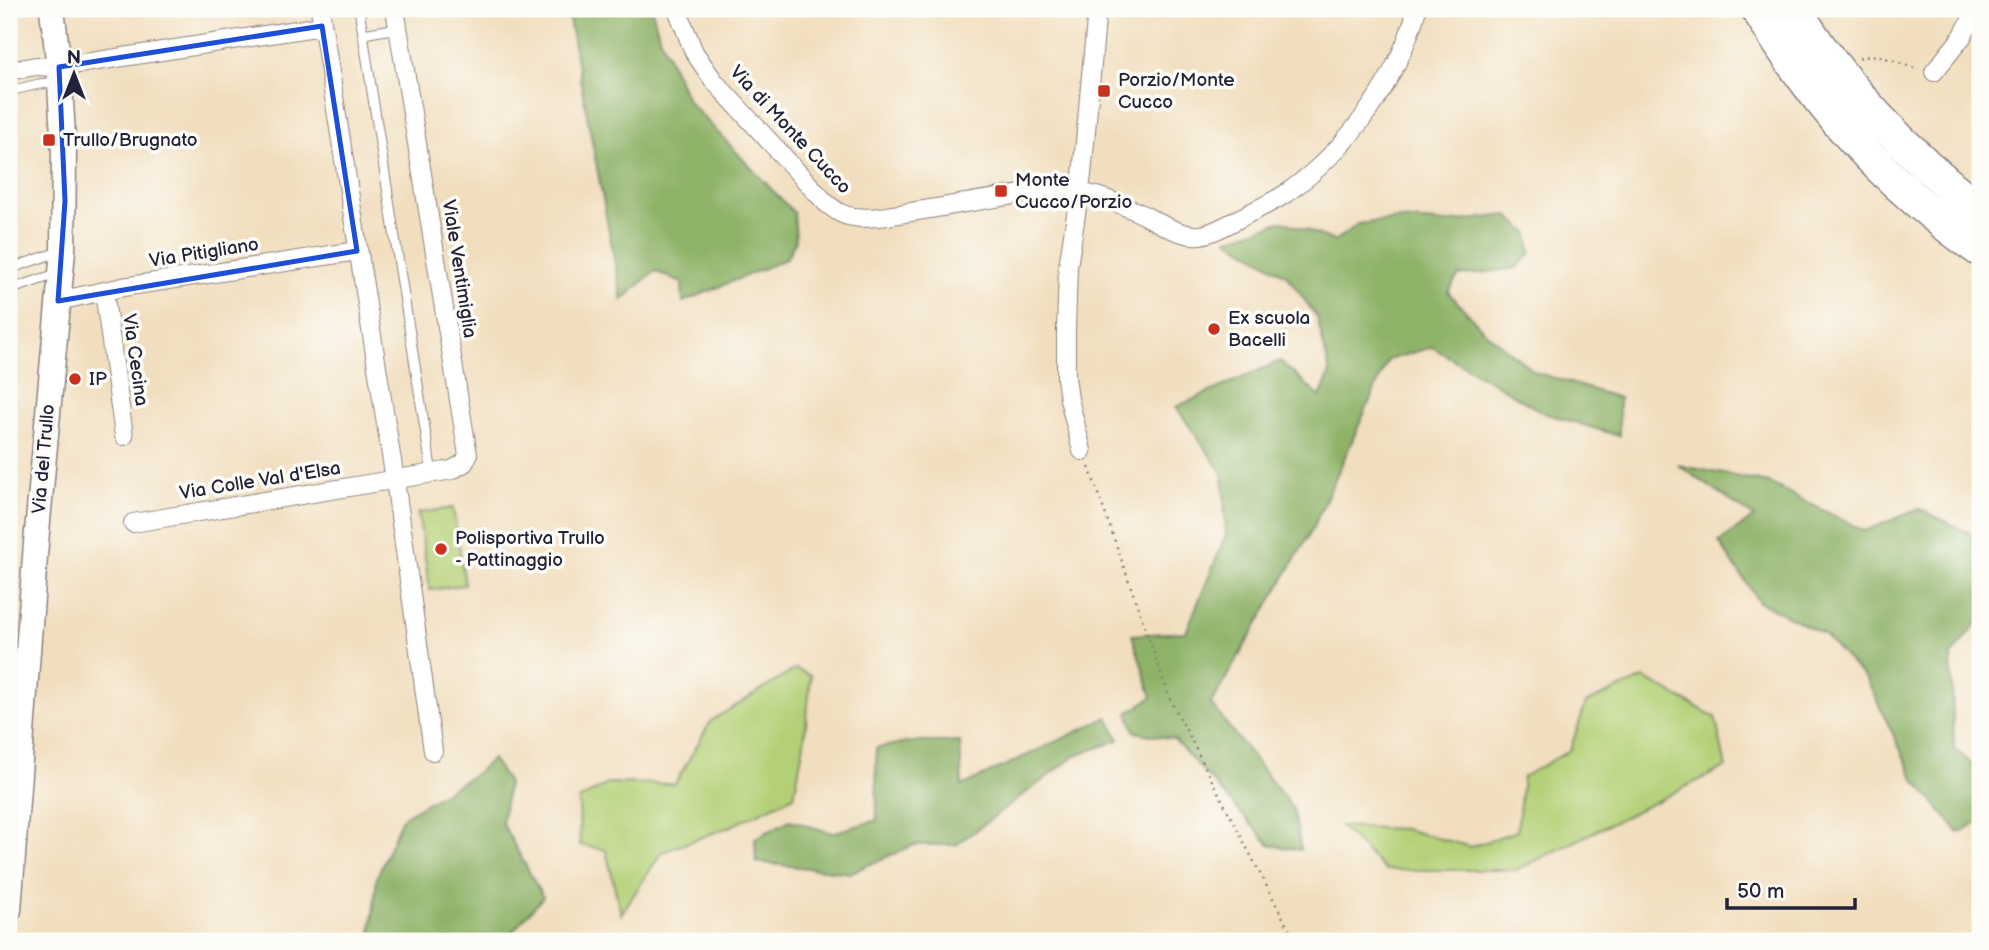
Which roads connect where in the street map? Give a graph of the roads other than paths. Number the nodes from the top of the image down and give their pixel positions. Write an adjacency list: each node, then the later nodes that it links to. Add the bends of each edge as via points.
1 (52, 9): 16 (street, Via del Trullo)
2 (359, 9): 13 (lane)
3 (395, 9): 12 (street, Viale Ventimiglia)
4 (677, 9): 18 (street, Via di Monte Cucco, via 694,52 714,81 826,203 846,216 890,215 1033,192)
5 (1076, 9): 10 (street)
6 (1417, 9): 18 (street, via 1400,55 1371,106 1319,166 1280,197 1195,236)
7 (1758, 9): 20 (highway, via 1820,103 1866,155)
8 (1795, 9): 19 (highway, via 1837,70 1890,130)
9 (1977, 9): 15 (street)
10 (1097, 11): 18 (street)
11 (321, 17): 16 (street); 21 (street)
12 (398, 28): 13 (lane); 29 (street, Viale Ventimiglia, via 468,455 457,469)
13 (363, 34): 29 (lane)
14 (9, 71): 16 (street, via 36,66)
15 (1934, 72)
16 (59, 74): 17 (lane); 22 (street, Via del Trullo, via 65,176)
17 (9, 91)
18 (1079, 191): 28 (street, via 1069,267 1066,378)
19 (1980, 210)
20 (1980, 250)
21 (357, 251): 25 (street, Via Pitigliano); 30 (street)
22 (62, 262): 23 (lane); 24 (lane); 26 (street, Via del Trullo)
23 (9, 269)
24 (9, 290)
25 (104, 291): 26 (street, Via Pitigliano); 27 (street, Via Cecina)
26 (58, 301): 33 (street, Via del Trullo)
27 (124, 436)
28 (1081, 446)
29 (432, 474): 30 (street, Viale Ventimiglia)
30 (395, 480): 31 (street, Via Colle Val d'Elsa); 32 (street)
31 (133, 523)
32 (433, 751)
33 (9, 910)

